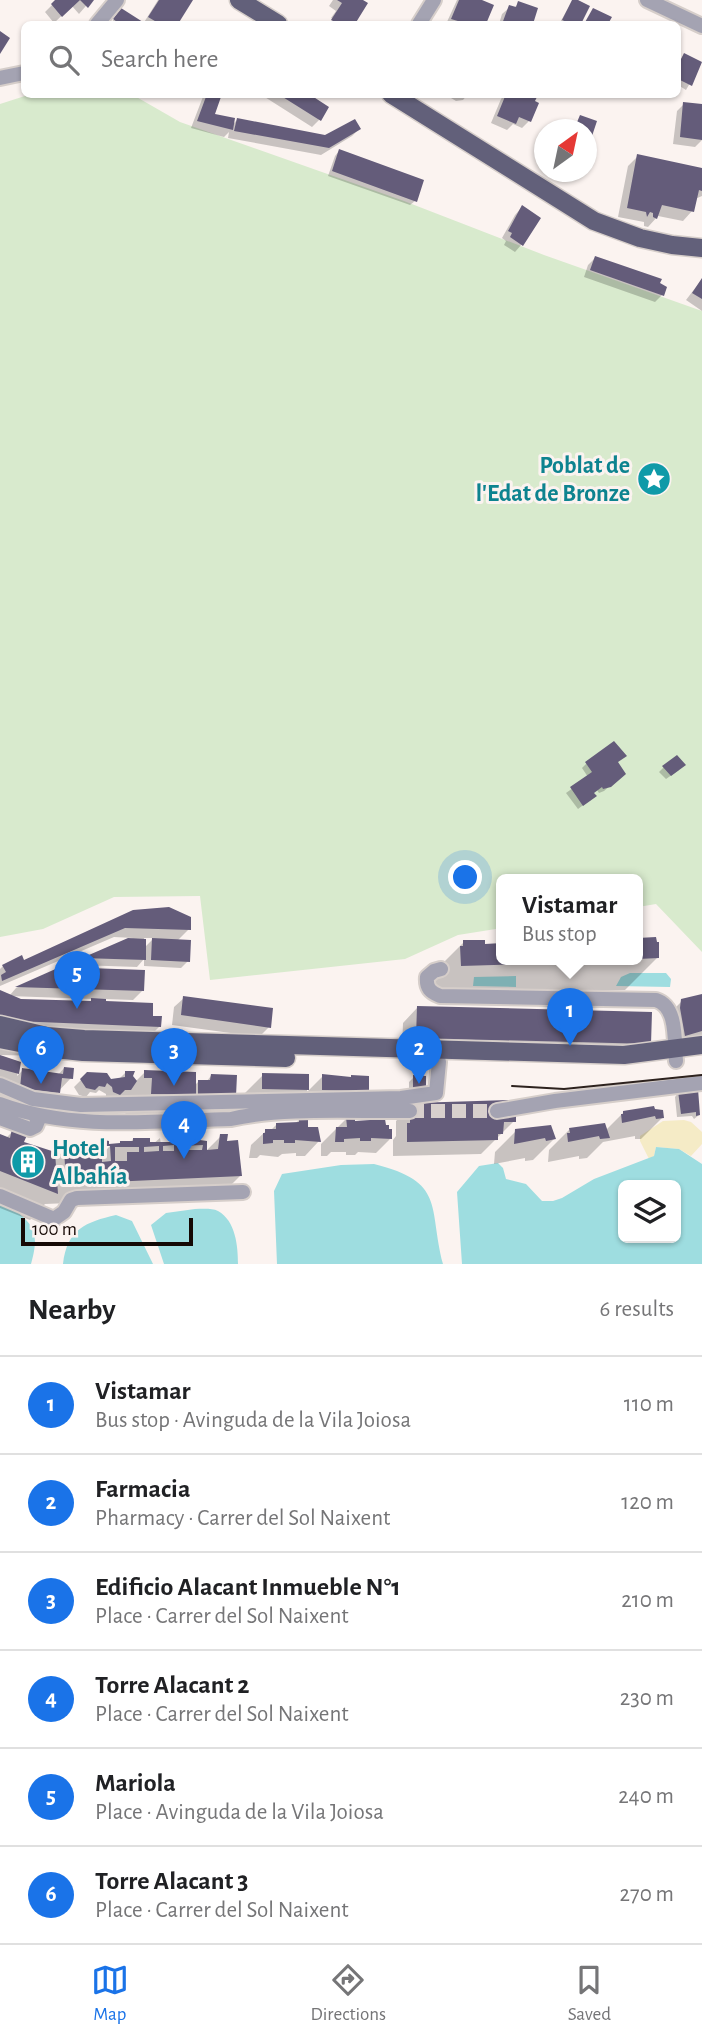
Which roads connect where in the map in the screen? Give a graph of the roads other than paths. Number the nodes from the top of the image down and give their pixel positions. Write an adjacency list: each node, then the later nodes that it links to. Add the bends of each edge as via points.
1 (108, 0): 6 (street)
2 (117, 0): 7 (street)
3 (239, 0): 8 (main road)
4 (434, 0): 9 (street)
5 (656, 2): 10 (street)
6 (93, 21)
7 (100, 21)
8 (273, 21)
9 (421, 21)
10 (702, 26)
11 (21, 74): 12 (street)
12 (0, 78)
13 (397, 98): 14 (main road, via 594,221 640,238)
14 (702, 248)
15 (441, 969): 19 (street, via 426,978 432,993 440,996 662,1002 671,1013)
16 (0, 1026): 20 (main road, via 84,1039)
17 (0, 1038): 20 (main road, via 83,1052)
18 (702, 1045): 19 (main road)
19 (676, 1055): 20 (main road); 21 (main road)
20 (438, 1057): 23 (street, via 436,1093 401,1098 81,1105 33,1099)
21 (702, 1057)
22 (702, 1083): 26 (street)
23 (0, 1085)
24 (0, 1104): 27 (street)
25 (410, 1111): 27 (street, via 113,1122)
26 (498, 1111)
27 (36, 1116): 28 (street, via 36,1126 30,1129)
28 (0, 1118)
29 (243, 1192): 30 (street, via 77,1198 54,1219)
30 (0, 1196)

